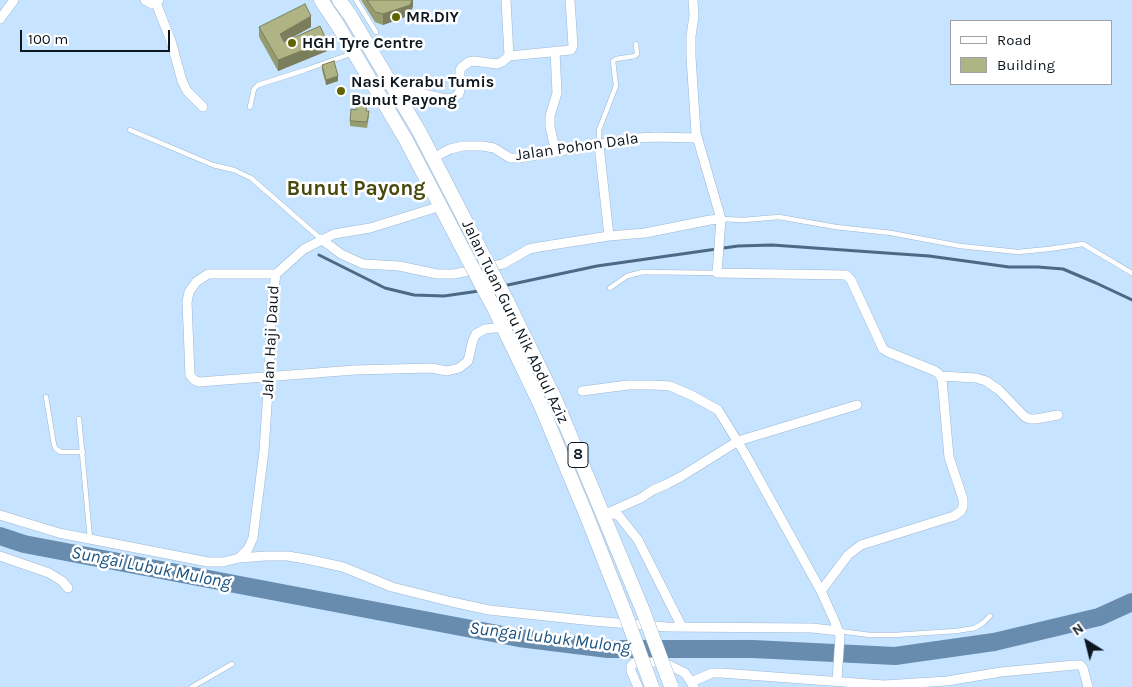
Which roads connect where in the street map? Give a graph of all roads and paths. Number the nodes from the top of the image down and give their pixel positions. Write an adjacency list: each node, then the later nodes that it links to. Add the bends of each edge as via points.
1 (14, 0): 11 (street)
2 (145, 0): 9 (street, via 152,4)
3 (321, 0): 10 (main road, Jalan Tuan Guru Nik Abdul Aziz / 8)
4 (338, 0): 10 (main road, via 338,10); 17 (main road, Jalan Tuan Guru Nik Abdul Aziz / 8, via 350,14)
5 (356, 0): 12 (lane)
6 (506, 0): 16 (street)
7 (570, 0): 14 (street, via 574,46 568,51)
8 (693, 0): 21 (street, via 691,57)
9 (158, 2): 18 (street, via 182,81)
10 (332, 16): 15 (main road, Jalan Tuan Guru Nik Abdul Aziz / 8)
11 (0, 19)
12 (376, 32)
13 (636, 44): 22 (lane, via 635,56 613,62 616,86 599,130)
14 (555, 51): 16 (street); 23 (street, via 557,93 550,127)
15 (354, 53): 19 (lane, via 258,84); 25 (main road, Jalan Tuan Guru Nik Abdul Aziz / 8)
16 (509, 56): 17 (street, via 497,64 474,61 465,64 460,70 460,90 453,98 410,91)
17 (397, 94): 24 (main road, Jalan Tuan Guru Nik Abdul Aziz / 8)
18 (203, 107)
19 (250, 107)
20 (130, 130): 28 (lane, via 251,178)
21 (697, 138): 22 (street, Jalan Pohon Dala, via 637,138); 26 (street)
22 (599, 145): 23 (street, Jalan Pohon Dala); 27 (street)
23 (556, 152): 24 (street, Jalan Pohon Dala, via 510,158 494,148 463,146)
24 (433, 158): 43 (main road, Jalan Tuan Guru Nik Abdul Aziz / 8, bridge, via 555,399)
25 (441, 206): 28 (street, Jalan Haji Daud); 33 (main road, Jalan Tuan Guru Nik Abdul Aziz / 8, bridge)
26 (721, 220): 27 (street); 29 (street); 30 (lane, via 778,218 1018,252 1084,244)
27 (608, 236): 28 (street, via 529,249 503,264 454,274 363,264 341,254)
28 (321, 239): 31 (street, Jalan Haji Daud, via 304,249)
29 (716, 273): 32 (lane, via 643,272 627,276); 35 (street, via 846,275 884,349)
30 (1132, 273)
31 (276, 274): 34 (street, Jalan Haji Daud); 34 (street, via 208,274 196,282 187,302 190,375 194,380)
32 (610, 288)
33 (504, 327): 34 (street, via 485,329 476,334 468,361 447,371 431,368 355,370); 60 (main road, Jalan Tuan Guru Nik Abdul Aziz / 8, bridge, via 588,519)
34 (270, 376): 47 (street, Jalan Haji Daud, via 253,538)
35 (940, 376): 39 (street, via 986,381 1030,419); 49 (street, via 949,457 963,499 961,511 861,546 848,555)
36 (582, 391): 41 (street, via 628,385 670,386 718,410)
37 (46, 397): 42 (lane, via 56,449)
38 (856, 404): 41 (street)
39 (1058, 414)
40 (79, 419): 42 (lane)
41 (738, 441): 43 (street, via 682,476); 49 (street)
42 (82, 452): 45 (lane)
43 (606, 513): 51 (street, via 618,516 638,540); 61 (main road, Jalan Tuan Guru Nik Abdul Aziz / 8, bridge)
44 (0, 515): 45 (street)
45 (90, 539): 47 (street, via 208,562)
46 (0, 556): 48 (street, via 49,573)
47 (240, 558): 51 (street, via 288,556 311,560 343,568 392,587 489,610)
48 (68, 588)
49 (821, 591): 52 (street)
50 (990, 616): 52 (lane, via 983,624 956,632)
51 (682, 627): 52 (street, via 812,628)
52 (840, 634): 54 (street)
53 (232, 664): 58 (lane)
54 (838, 676): 55 (street, via 712,673); 57 (street)
55 (692, 684): 59 (street, via 685,673 667,664 634,663 630,666)
56 (947, 684): 57 (street); 62 (street, via 1002,672 1080,665)
57 (884, 686)
58 (192, 687)
59 (638, 687)
60 (652, 687)
61 (671, 687)
62 (1088, 687)

